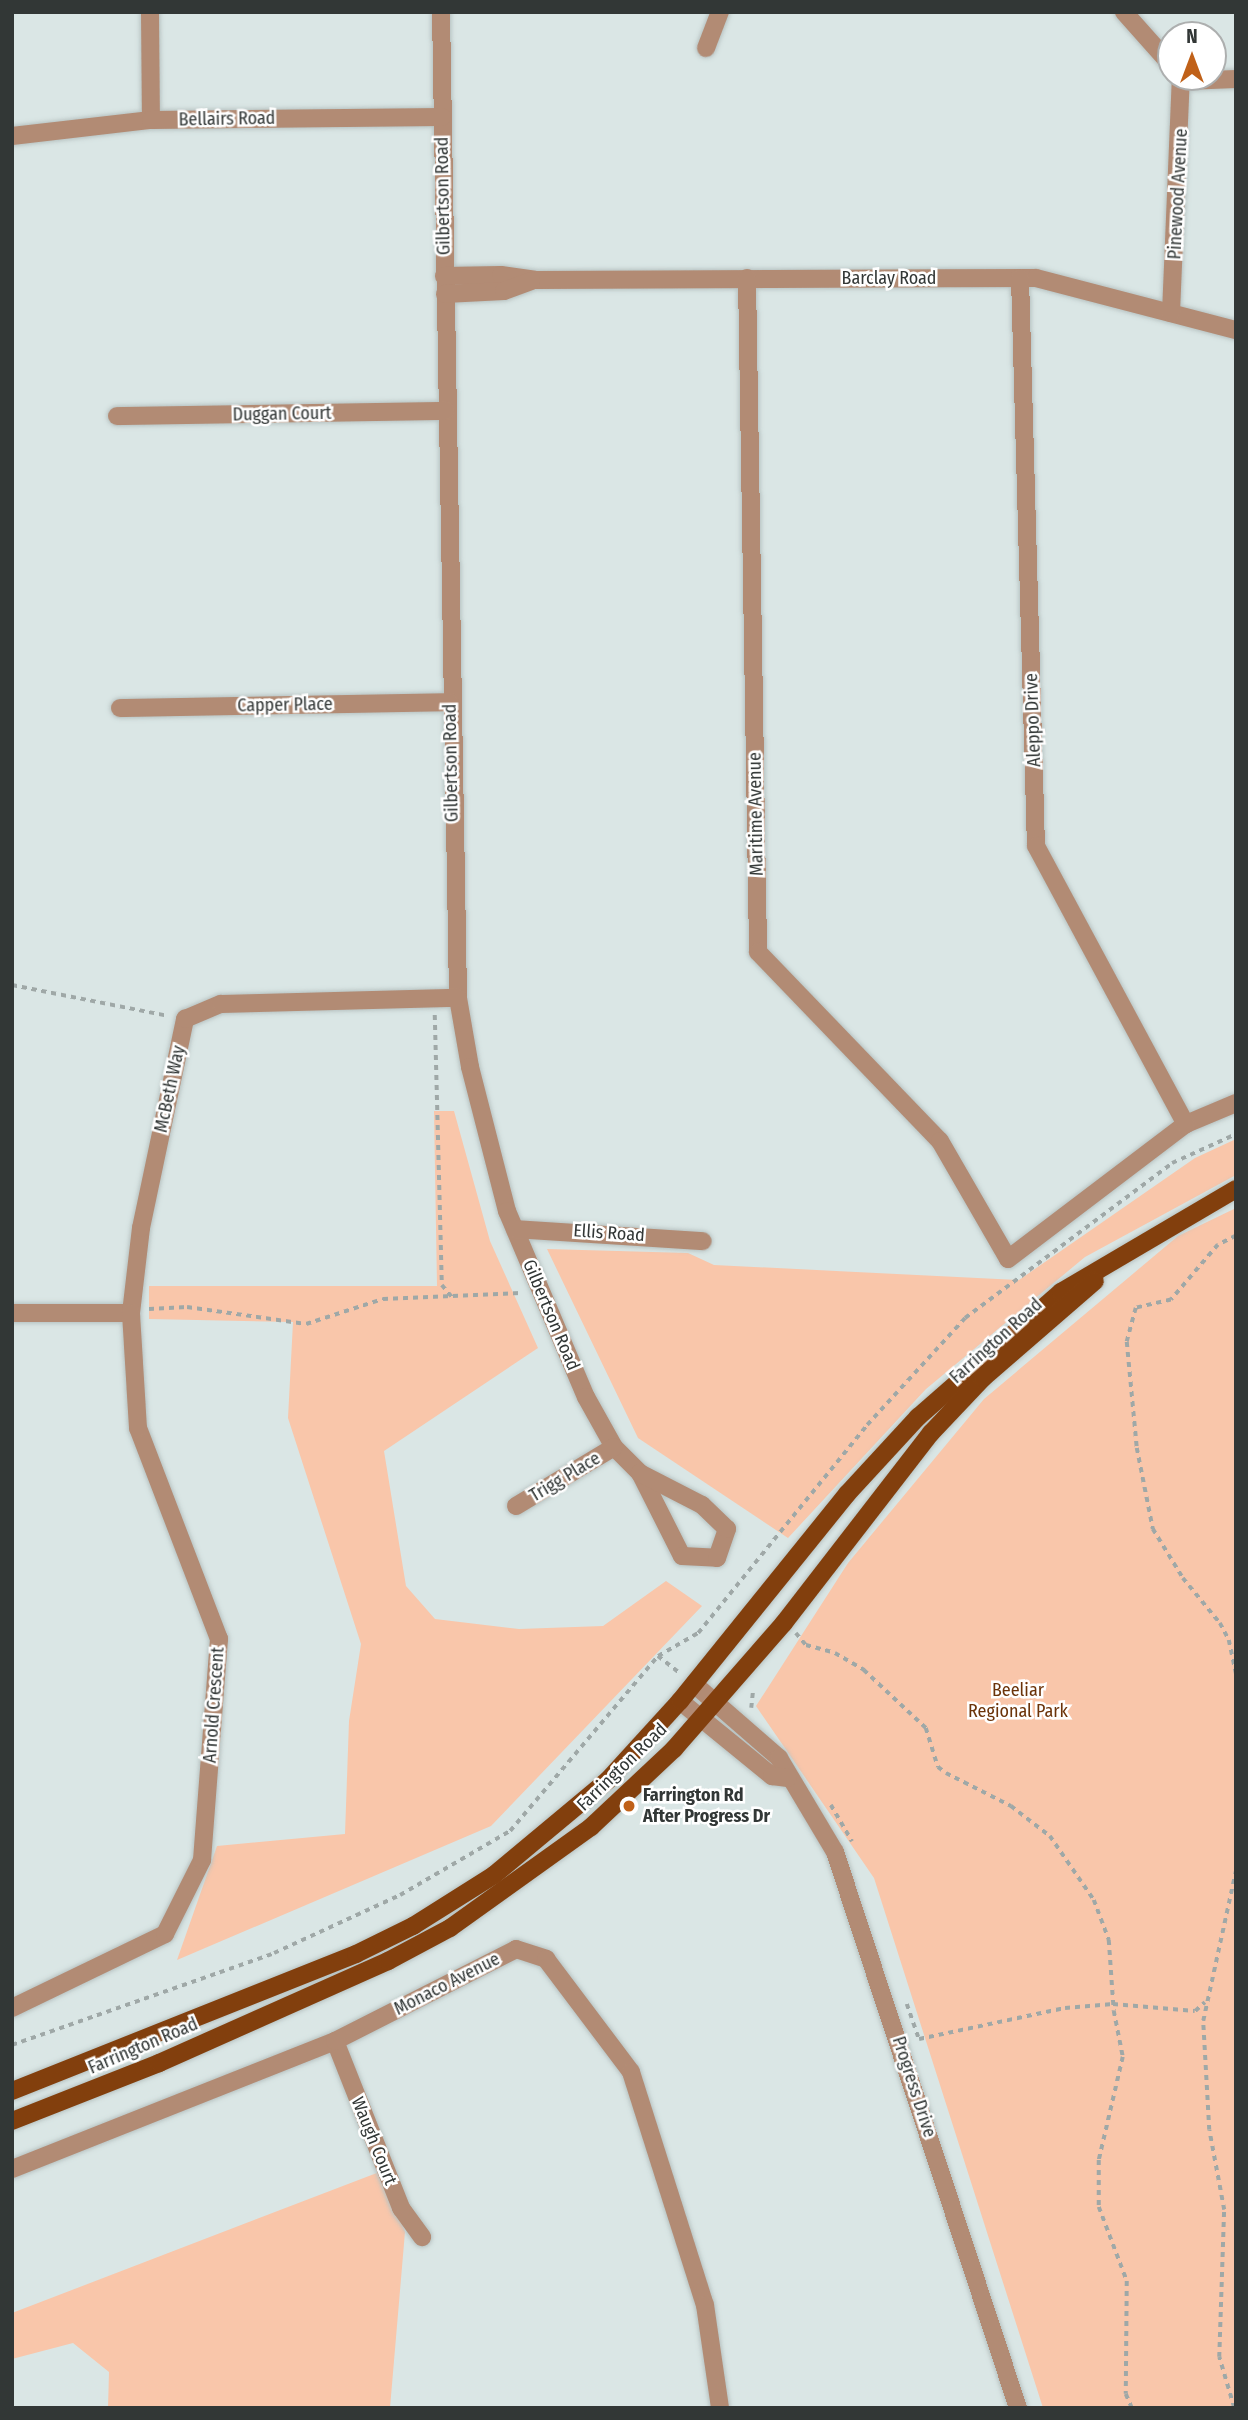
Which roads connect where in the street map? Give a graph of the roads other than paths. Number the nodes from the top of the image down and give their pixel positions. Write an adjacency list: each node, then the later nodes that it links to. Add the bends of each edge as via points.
1 (150, 12): 9 (street)
2 (441, 12): 8 (street, Gilbertson Road)
3 (720, 12): 5 (street)
4 (1124, 12): 6 (street)
5 (706, 47)
6 (1157, 49)
7 (1182, 91): 16 (street, Pinewood Avenue)
8 (442, 117): 9 (street, Bellairs Road); 11 (street, Gilbertson Road)
9 (151, 120): 10 (street, Bellairs Road)
10 (12, 136)
11 (444, 276): 14 (street, Barclay Road, via 501,275); 15 (street, Gilbertson Road)
12 (747, 278): 13 (street, Barclay Road); 14 (street, Barclay Road); 24 (street, Maritime Avenue, via 758,952 940,1141 1008,1259)
13 (1020, 278): 16 (street, Barclay Road, via 1036,278); 24 (street, Aleppo Drive, via 1036,846)
14 (535, 280): 15 (street, Barclay Road, via 504,291)
15 (445, 294): 18 (street, Gilbertson Road)
16 (1171, 313): 17 (street, Barclay Road)
17 (1236, 330)
18 (446, 411): 19 (street, Duggan Court); 20 (street, Gilbertson Road)
19 (117, 416)
20 (450, 702): 21 (street, Capper Place); 22 (street, Gilbertson Road)
21 (120, 708)
22 (457, 998): 26 (street, Gilbertson Road, via 470,1066); 30 (street, McBeth Way, via 221,1004 185,1019 141,1228)
23 (1236, 1103): 24 (street)
24 (1186, 1124)
25 (1236, 1189): 28 (main road, Farrington Road)
26 (515, 1229): 27 (street, Ellis Road); 31 (street, Gilbertson Road, via 586,1397)
27 (703, 1241)
28 (1121, 1258): 34 (main road, Farrington Road, via 1060,1292 918,1417 756,1604); 36 (main road, Farrington Road, via 982,1378 931,1433 791,1628)
29 (12, 1313): 30 (street)
30 (131, 1313): 39 (street, Arnold Crescent, via 138,1428 219,1639 202,1860 165,1934)
31 (614, 1447): 32 (street, Gilbertson Road); 33 (street, Trigg Place)
32 (640, 1473): 32 (street, Gilbertson Road, via 702,1504 727,1529 716,1558 682,1556)
33 (516, 1506)
34 (694, 1684): 35 (main road, Farrington Road); 36 (street, Progress Drive)
35 (680, 1701): 37 (street, Progress Drive); 42 (main road, Farrington Road, via 571,1814 464,1894 356,1954)
36 (714, 1702): 37 (main road, Farrington Road); 38 (street, Progress Drive, via 779,1758)
37 (701, 1717): 38 (street, Progress Drive, via 772,1776); 41 (main road, Farrington Road, via 641,1783 591,1827 450,1928 388,1961)
38 (788, 1778): 48 (street, Progress Drive, via 835,1852)
39 (12, 2008)
40 (335, 2041): 45 (street, Monaco Avenue); 46 (street, Waugh Court, via 401,2208); 47 (street, Monaco Avenue, via 516,1950 546,1959 631,2072 705,2305)
41 (109, 2085): 43 (main road, Farrington Road); 44 (main road)
42 (12, 2090)
43 (12, 2121)
44 (12, 2131)
45 (12, 2169)
46 (422, 2236)
47 (720, 2408)
48 (1018, 2408)

